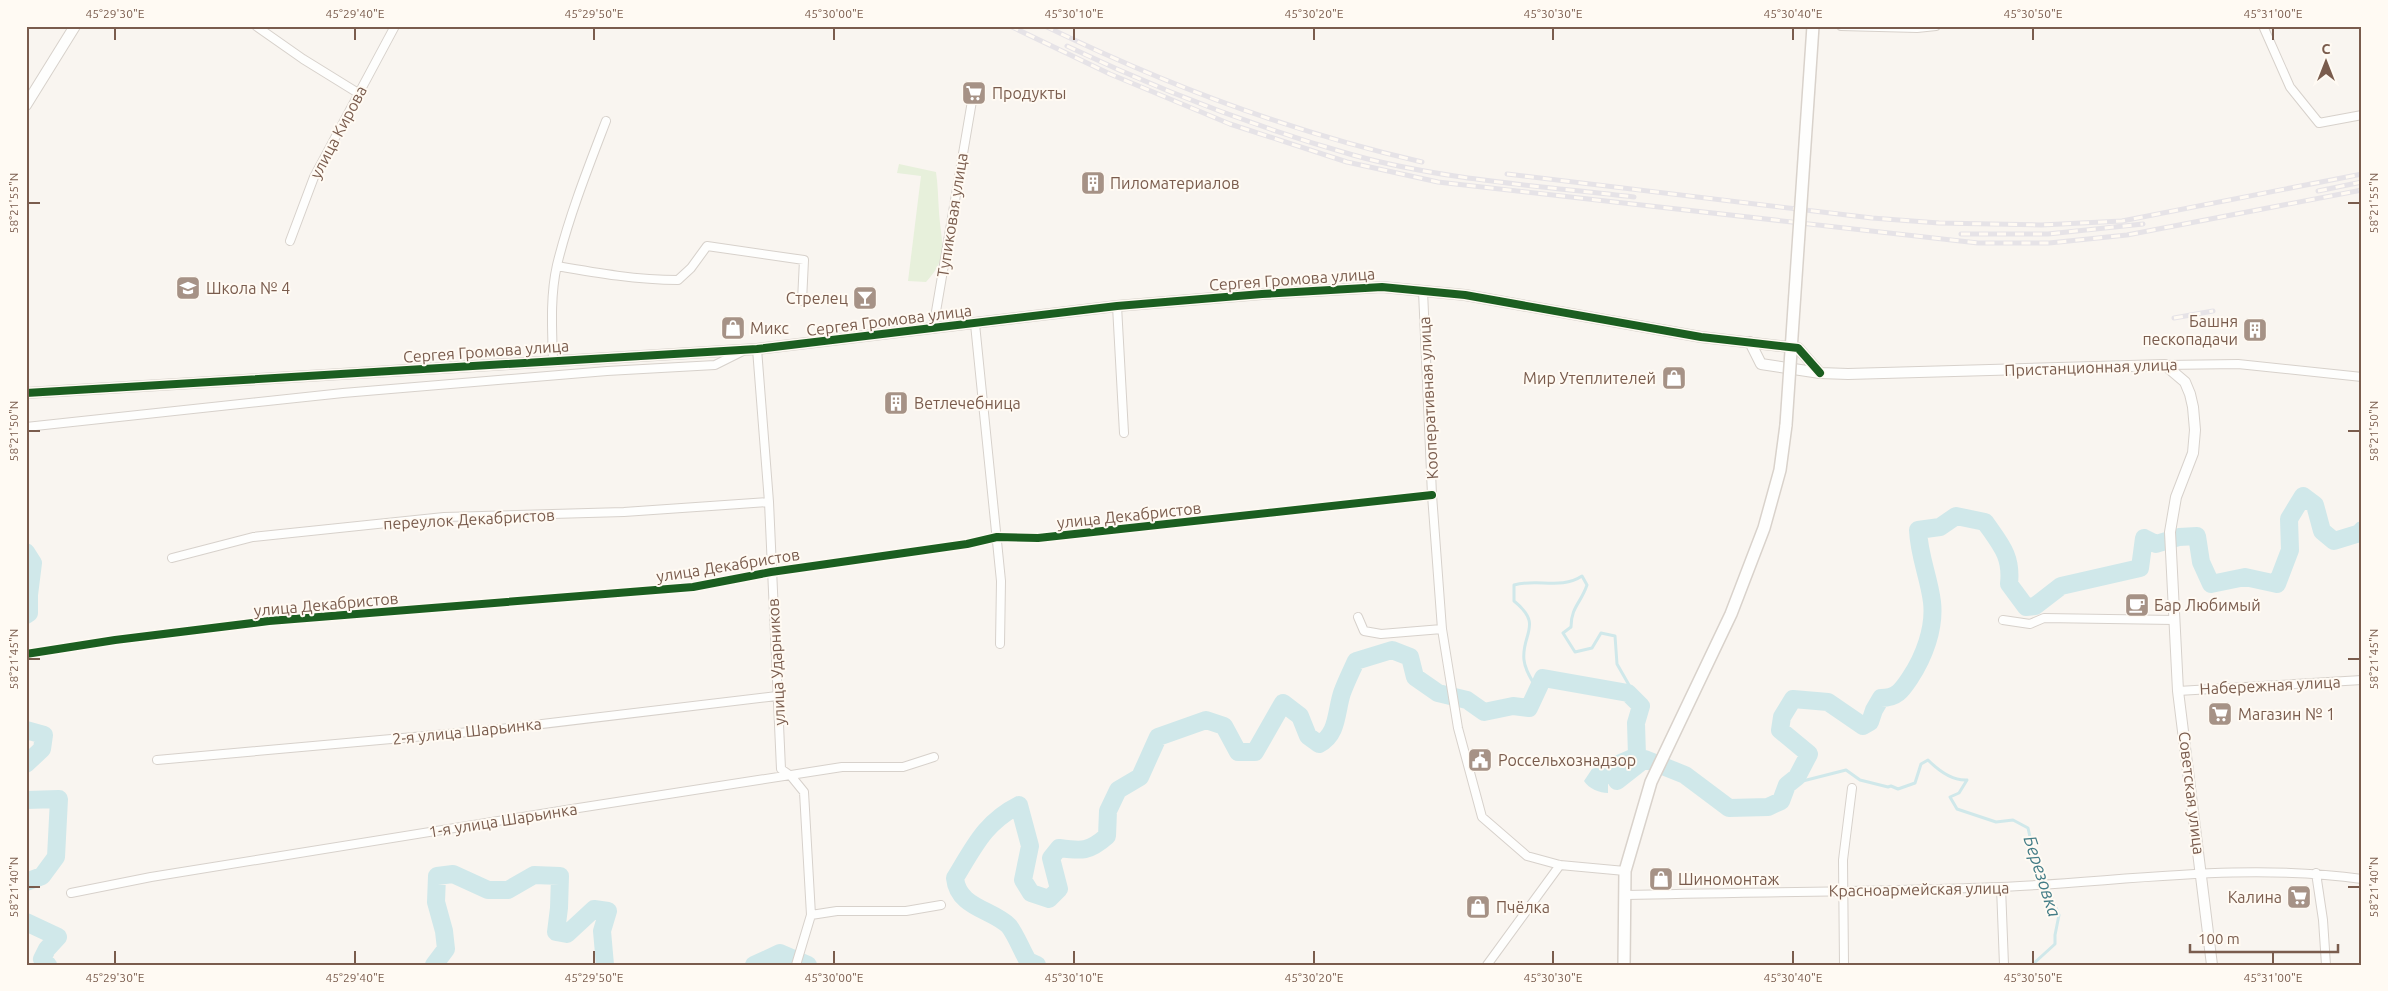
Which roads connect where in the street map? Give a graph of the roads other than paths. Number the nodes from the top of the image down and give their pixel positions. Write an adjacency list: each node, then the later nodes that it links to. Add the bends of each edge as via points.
1 (75, 26): 10 (street)
2 (256, 26): 8 (street)
3 (395, 26): 8 (street, улица Кирова)
4 (1813, 26): 51 (main road, bridge, via 1786,425 1780,470 1764,528 1731,614 1651,782)
5 (1841, 26): 6 (street)
6 (1936, 26)
7 (2263, 26): 11 (street, via 2290,87 2320,123)
8 (358, 93): 13 (street, улица Кирова, via 314,177)
9 (972, 101): 19 (street, Тупиковая улица)
10 (26, 105)
11 (2362, 115)
12 (606, 121): 14 (street, via 586,172)
13 (290, 240)
14 (557, 266): 16 (street, via 650,280 678,280 692,268 707,246 804,260); 23 (street, via 551,320)
15 (1422, 291): 17 (street, Сергея Громова улица, via 1382,287); 20 (street, Сергея Громова улица, via 1465,295 1700,337); 32 (street, Кооперативная улица)
16 (802, 301)
17 (1117, 306): 18 (street, Сергея Громова улица); 31 (street)
18 (975, 324): 19 (street, Сергея Громова улица); 34 (street)
19 (933, 329): 22 (street, Сергея Громова улица)
20 (1750, 342): 26 (street, Сергея Громова улица, via 1798,348); 26 (street, Пристанционная улица, via 1761,364)
21 (745, 349): 22 (street, Сергея Громова улица); 23 (street, Сергея Громова улица); 30 (street, via 715,365 362,391)
22 (757, 349): 33 (street, улица Ударников)
23 (553, 360): 29 (street, Сергея Громова улица)
24 (2165, 365): 25 (street, Пристанционная улица); 26 (street, Пристанционная улица); 28 (street, Советская улица)
25 (2188, 365): 27 (street, Пристанционная улица, via 2238,364); 28 (street)
26 (1820, 373)
27 (2362, 377)
28 (2184, 382): 39 (street, Советская улица, via 2193,407 2195,430 2193,453 2176,497 2170,532)
29 (26, 393)
30 (26, 427)
31 (1124, 433)
32 (1432, 496): 34 (street, улица Декабристов, via 1048,537); 40 (street, Кооперативная улица)
33 (769, 502): 35 (street, переулок Декабристов, via 624,512 444,517 253,537); 36 (street, улица Ударников)
34 (997, 537): 36 (street, улица Декабристов); 41 (street, via 1001,581)
35 (172, 558)
36 (771, 572): 42 (street, улица Декабристов, via 693,587 269,621); 45 (street, улица Ударников)
37 (1358, 617): 40 (street, via 1364,632 1381,634)
38 (2002, 620): 39 (street, via 2030,624 2044,618)
39 (2174, 620): 44 (street, Советская улица)
40 (1442, 628): 50 (street, Кооперативная улица, via 1454,705 1482,817 1527,856)
41 (1000, 644)
42 (26, 654)
43 (2362, 680): 44 (street, Набережная улица)
44 (2178, 691): 52 (street, Советская улица)
45 (777, 696): 47 (street, 2-я улица Шарьинка, via 492,730); 48 (street, улица Ударников, via 781,769)
46 (934, 757): 48 (street, 1-я улица Шарьинка, via 903,767 842,767)
47 (157, 760)
48 (791, 776): 57 (street, 1-я улица Шарьинка, via 429,831); 60 (street, улица Ударников, via 804,792)
49 (1852, 788): 56 (street, via 1843,860)
50 (1560, 865): 51 (street); 62 (street)
51 (1625, 871): 58 (main road)
52 (2202, 872): 53 (street, Красноармейская улица); 55 (street, Красноармейская улица); 66 (street, Советская улица)
53 (2316, 873): 54 (street, Красноармейская улица); 67 (street)
54 (2362, 879)
55 (2001, 887): 56 (street, Красноармейская улица); 65 (street)
56 (1845, 891): 58 (street, Красноармейская улица); 64 (street)
57 (72, 893)
58 (1626, 895): 63 (main road)
59 (941, 906): 60 (street, via 906,911 836,911)
60 (811, 915): 61 (street, улица Ударников)
61 (796, 965)
62 (1487, 965)
63 (1624, 965)
64 (1844, 965)
65 (2004, 965)
66 (2212, 965)
67 (2326, 965)

